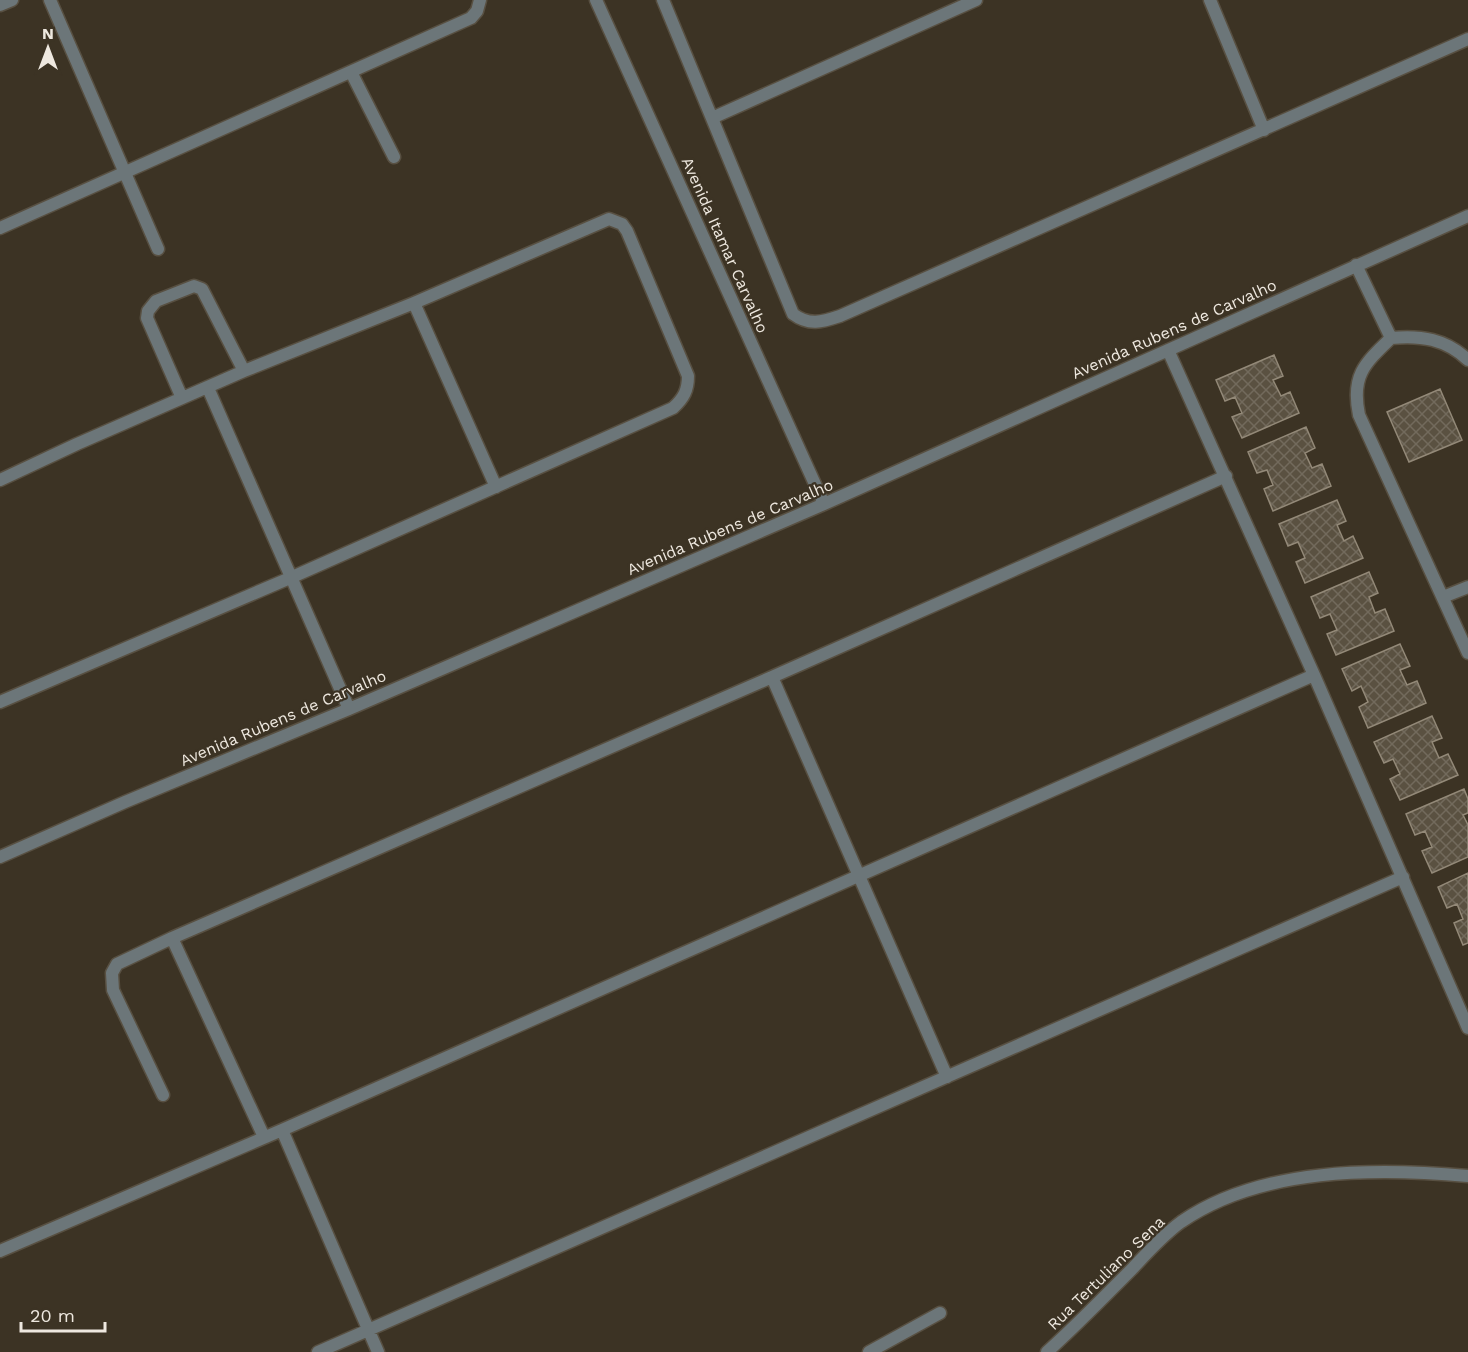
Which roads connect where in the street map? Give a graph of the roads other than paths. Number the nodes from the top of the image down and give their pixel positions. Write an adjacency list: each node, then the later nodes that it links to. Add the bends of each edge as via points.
1 (12, 0): 8 (street)
2 (50, 0): 14 (street)
3 (480, 0): 10 (street, via 471,18)
4 (596, 0): 29 (street, Avenida Itamar Carvalho)
5 (663, 0): 11 (street)
6 (976, 0): 11 (street)
7 (1210, 0): 12 (street)
8 (0, 5)
9 (1468, 39): 12 (street)
10 (351, 72): 13 (street); 14 (street)
11 (712, 118): 12 (street, via 794,314 812,323 840,316)
12 (1264, 130)
13 (394, 157)
14 (125, 171): 16 (street); 17 (street)
15 (1468, 216): 18 (street, Avenida Rubens de Carvalho)
16 (0, 228)
17 (158, 249)
18 (1356, 265): 20 (street); 21 (street, Avenida Rubens de Carvalho)
19 (414, 303): 23 (street); 28 (street); 28 (street, via 600,222 616,220 627,231 688,375 685,395 673,408)
20 (1391, 338): 22 (street, via 1427,338 1446,344); 32 (street, via 1361,371 1355,397 1359,415)
21 (1168, 350): 26 (street); 29 (street, Avenida Rubens de Carvalho)
22 (1468, 360)
23 (244, 371): 24 (street); 25 (street, via 202,289 194,286 156,301 147,318)
24 (208, 387): 25 (street); 30 (street)
25 (182, 398): 27 (street)
26 (1226, 476): 34 (street); 35 (street)
27 (0, 480)
28 (496, 487): 30 (street)
29 (824, 504): 37 (street, Avenida Rubens de Carvalho)
30 (290, 578): 36 (street); 37 (street)
31 (1468, 587): 32 (street)
32 (1443, 597): 33 (street)
33 (1468, 652)
34 (1314, 675): 39 (street); 40 (street)
35 (772, 677): 39 (street); 41 (street)
36 (0, 702)
37 (349, 709): 38 (street, Avenida Rubens de Carvalho)
38 (0, 857)
39 (858, 874): 43 (street); 45 (street)
40 (1403, 877): 42 (street); 43 (street)
41 (172, 938): 44 (street, via 117,964 112,973 113,990); 46 (street)
42 (1468, 1028)
43 (947, 1077): 50 (street)
44 (163, 1095)
45 (282, 1130): 46 (street); 50 (street)
46 (264, 1137): 48 (street)
47 (1468, 1176): 54 (street, Rua Tertuliano Sena, via 1409,1171 1296,1179 1254,1188 1213,1204 1180,1223)
48 (0, 1251)
49 (940, 1313): 53 (street)
50 (368, 1330): 51 (street); 52 (street)
51 (318, 1352)
52 (378, 1352)
53 (869, 1352)
54 (1047, 1352)

